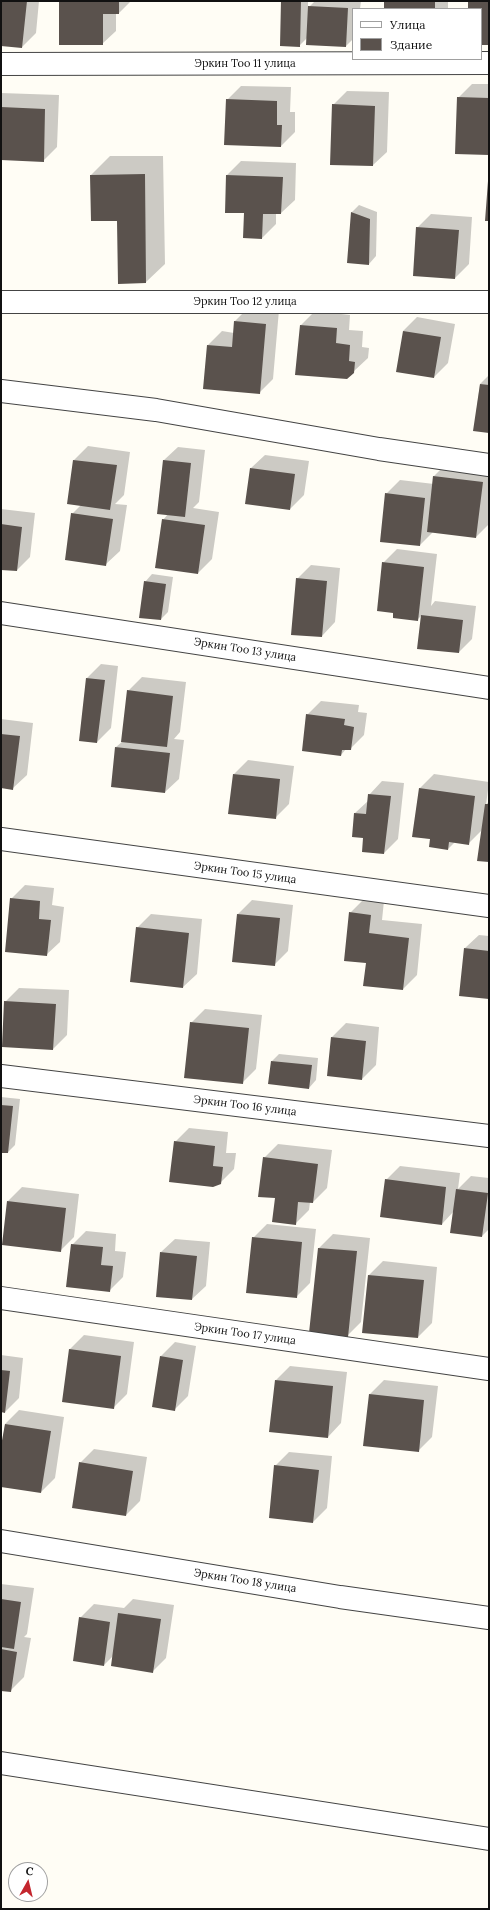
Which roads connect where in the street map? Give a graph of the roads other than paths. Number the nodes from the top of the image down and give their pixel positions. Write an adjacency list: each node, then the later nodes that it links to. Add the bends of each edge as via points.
1 (489, 63): 2 (street, Эркин Тоо 11 улица)
2 (1, 64)
3 (1, 302): 4 (street, Эркин Тоо 12 улица)
4 (489, 302)
5 (1, 391): 6 (street, via 156,410 379,449)
6 (489, 465)
7 (1, 612): 8 (street, Эркин Тоо 13 улица)
8 (489, 688)
9 (1, 839): 10 (street, Эркин Тоо 15 улица)
10 (489, 906)
11 (1, 1076): 12 (street, Эркин Тоо 16 улица)
12 (489, 1136)
13 (1, 1298): 14 (street, Эркин Тоо 17 улица)
14 (489, 1369)
15 (1, 1541): 16 (street, Эркин Тоо 18 улица, via 340,1597)
16 (489, 1618)
17 (1, 1763): 18 (street)
18 (489, 1839)

